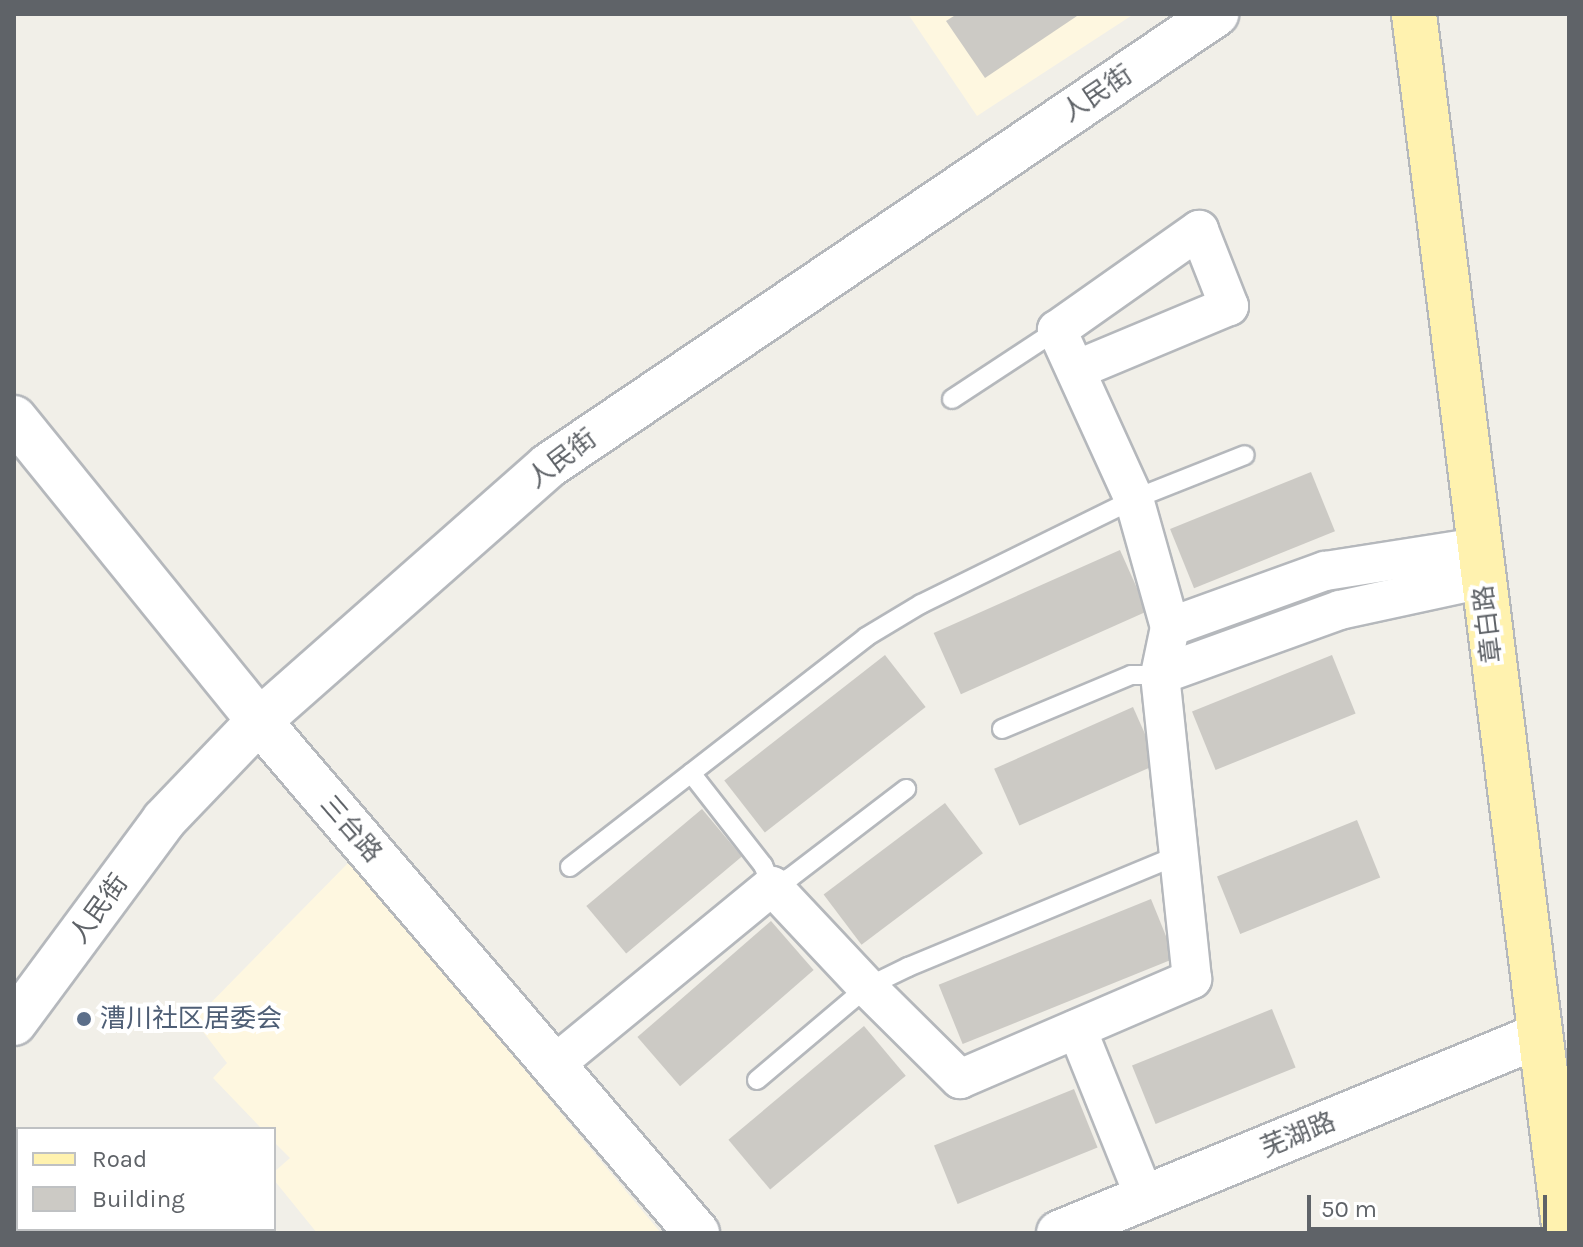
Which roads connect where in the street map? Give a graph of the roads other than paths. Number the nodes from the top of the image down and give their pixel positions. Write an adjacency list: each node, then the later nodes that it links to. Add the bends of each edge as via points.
1 (1216, 14): 12 (street, 人民街, via 548,466)
2 (1414, 14): 9 (main road, 章白路)
3 (1057, 330): 4 (street); 4 (street, via 1199,230 1229,306); 5 (lane)
4 (1076, 370): 8 (street)
5 (952, 399)
6 (14, 418): 12 (street, 三台路)
7 (1245, 455): 8 (lane)
8 (1134, 499): 10 (street); 14 (lane, via 921,604 866,637)
9 (1480, 563): 10 (street, via 1325,571); 11 (street); 22 (main road, 章白路)
10 (1170, 627): 11 (street)
11 (1160, 675): 13 (lane, via 1131,675); 16 (street)
12 (259, 721): 20 (street, 人民街, via 164,820); 23 (street, 三台路)
13 (1002, 729)
14 (691, 773): 17 (lane); 18 (lane, via 763,865)
15 (906, 789): 18 (lane)
16 (1178, 855): 19 (lane); 21 (street, via 1192,979)
17 (570, 867)
18 (772, 886): 19 (street); 23 (street)
19 (867, 987): 21 (street, via 960,1079); 24 (lane)
20 (14, 1023)
21 (1077, 1029): 25 (street)
22 (1538, 1036): 25 (street, 芜湖路); 28 (main road, 章白路)
23 (554, 1065): 26 (street, 三台路)
24 (757, 1080)
25 (1145, 1198): 27 (street, 芜湖路)
26 (697, 1233)
27 (1059, 1233)
28 (1565, 1233)

